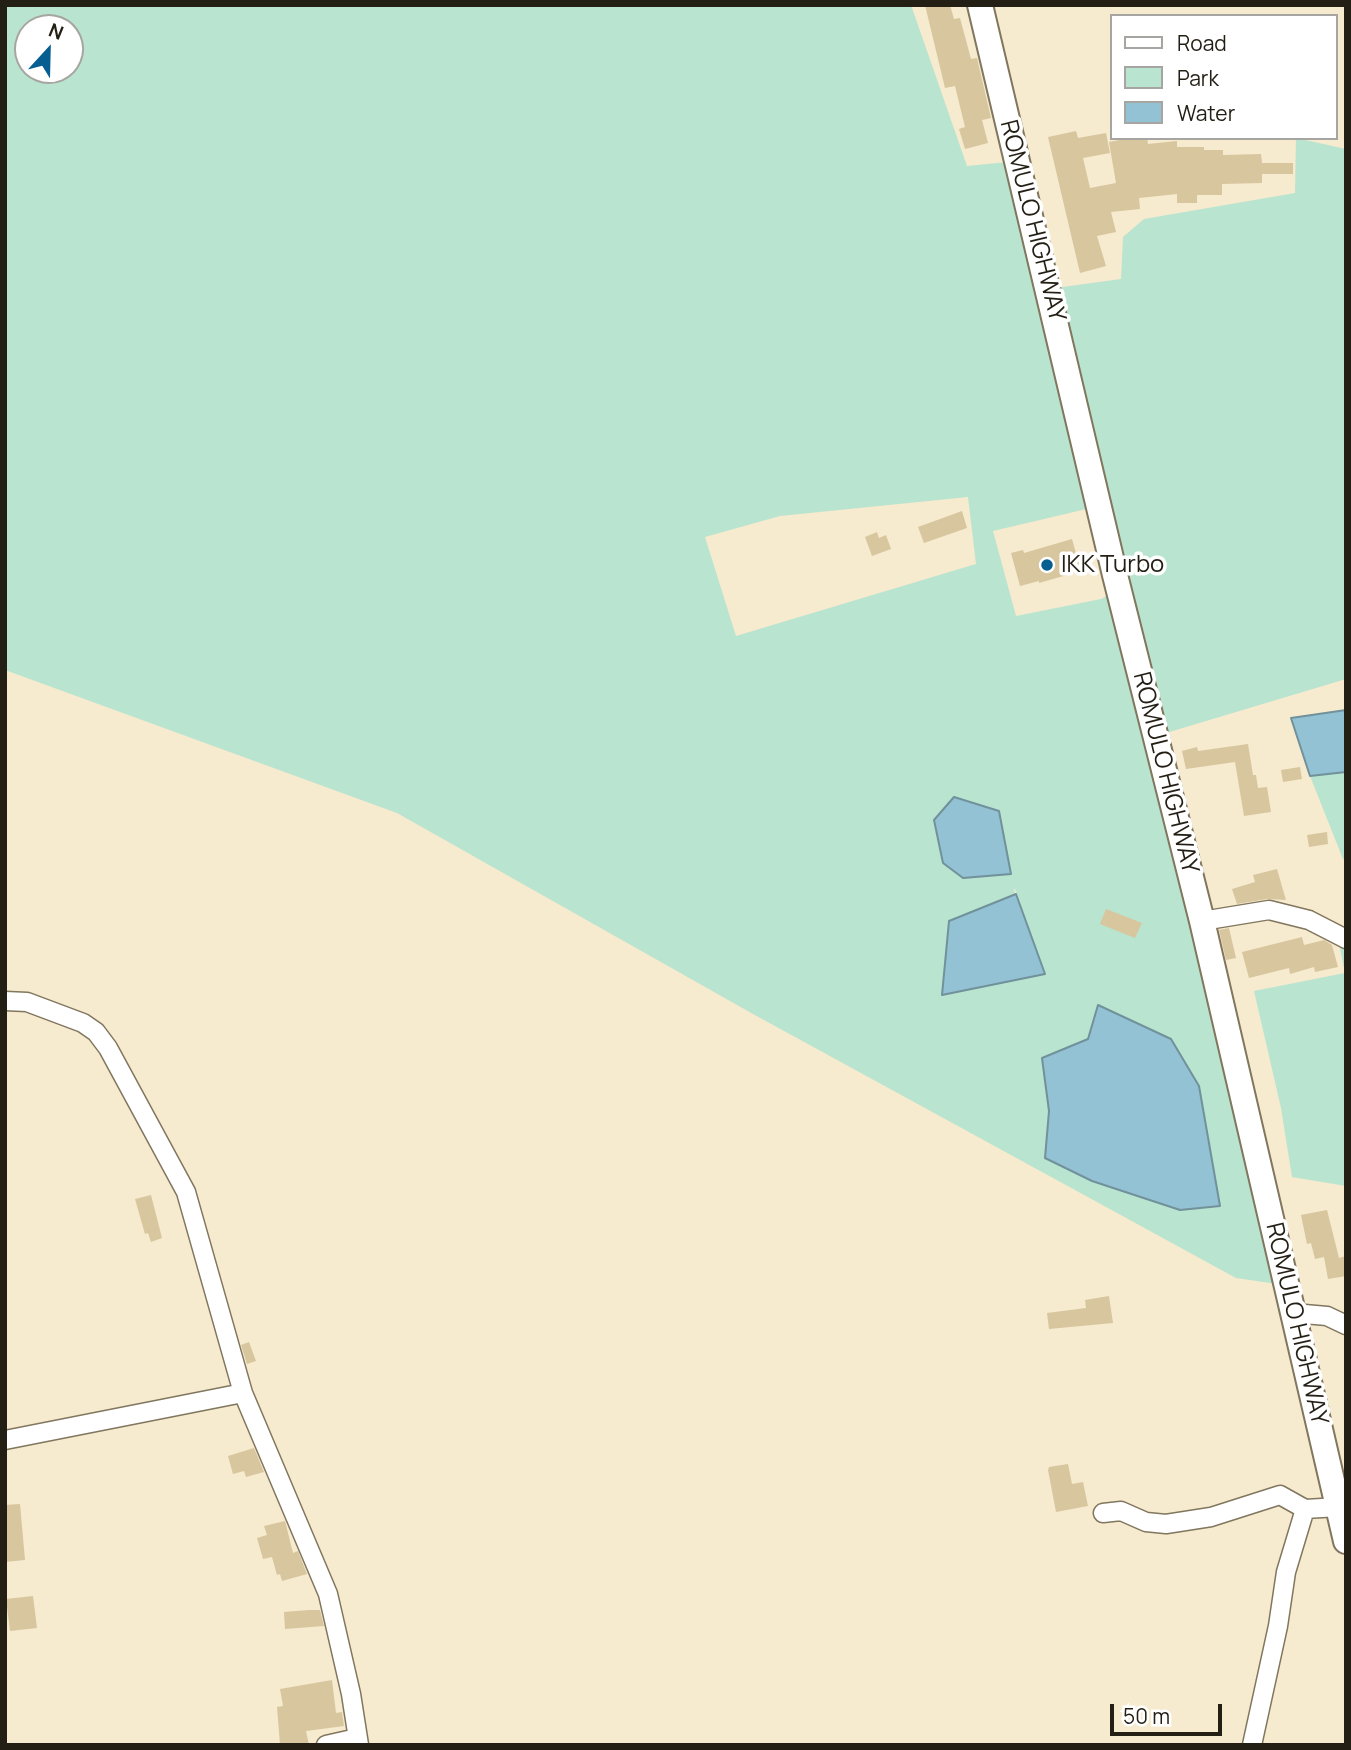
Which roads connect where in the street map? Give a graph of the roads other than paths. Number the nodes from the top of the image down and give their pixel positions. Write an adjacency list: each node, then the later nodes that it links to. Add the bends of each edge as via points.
1 (980, 5): 2 (highway, ROMULO HIGHWAY)
2 (1202, 921): 3 (street, via 1269,911 1309,920); 5 (highway, ROMULO HIGHWAY)
3 (1346, 939)
4 (5, 1001): 7 (street, via 27,1002 83,1023 108,1048 186,1192)
5 (1293, 1313): 6 (street, via 1327,1316); 9 (highway, ROMULO HIGHWAY)
6 (1346, 1325)
7 (243, 1393): 8 (street); 13 (street, via 328,1594)
8 (5, 1440)
9 (1339, 1507): 10 (street); 12 (highway, ROMULO HIGHWAY)
10 (1305, 1509): 11 (street, via 1280,1495 1211,1517 1166,1524 1121,1511); 15 (street, via 1284,1580)
11 (1103, 1513)
12 (1346, 1541)
13 (358, 1742): 14 (street)
14 (326, 1745)
15 (1252, 1745)

